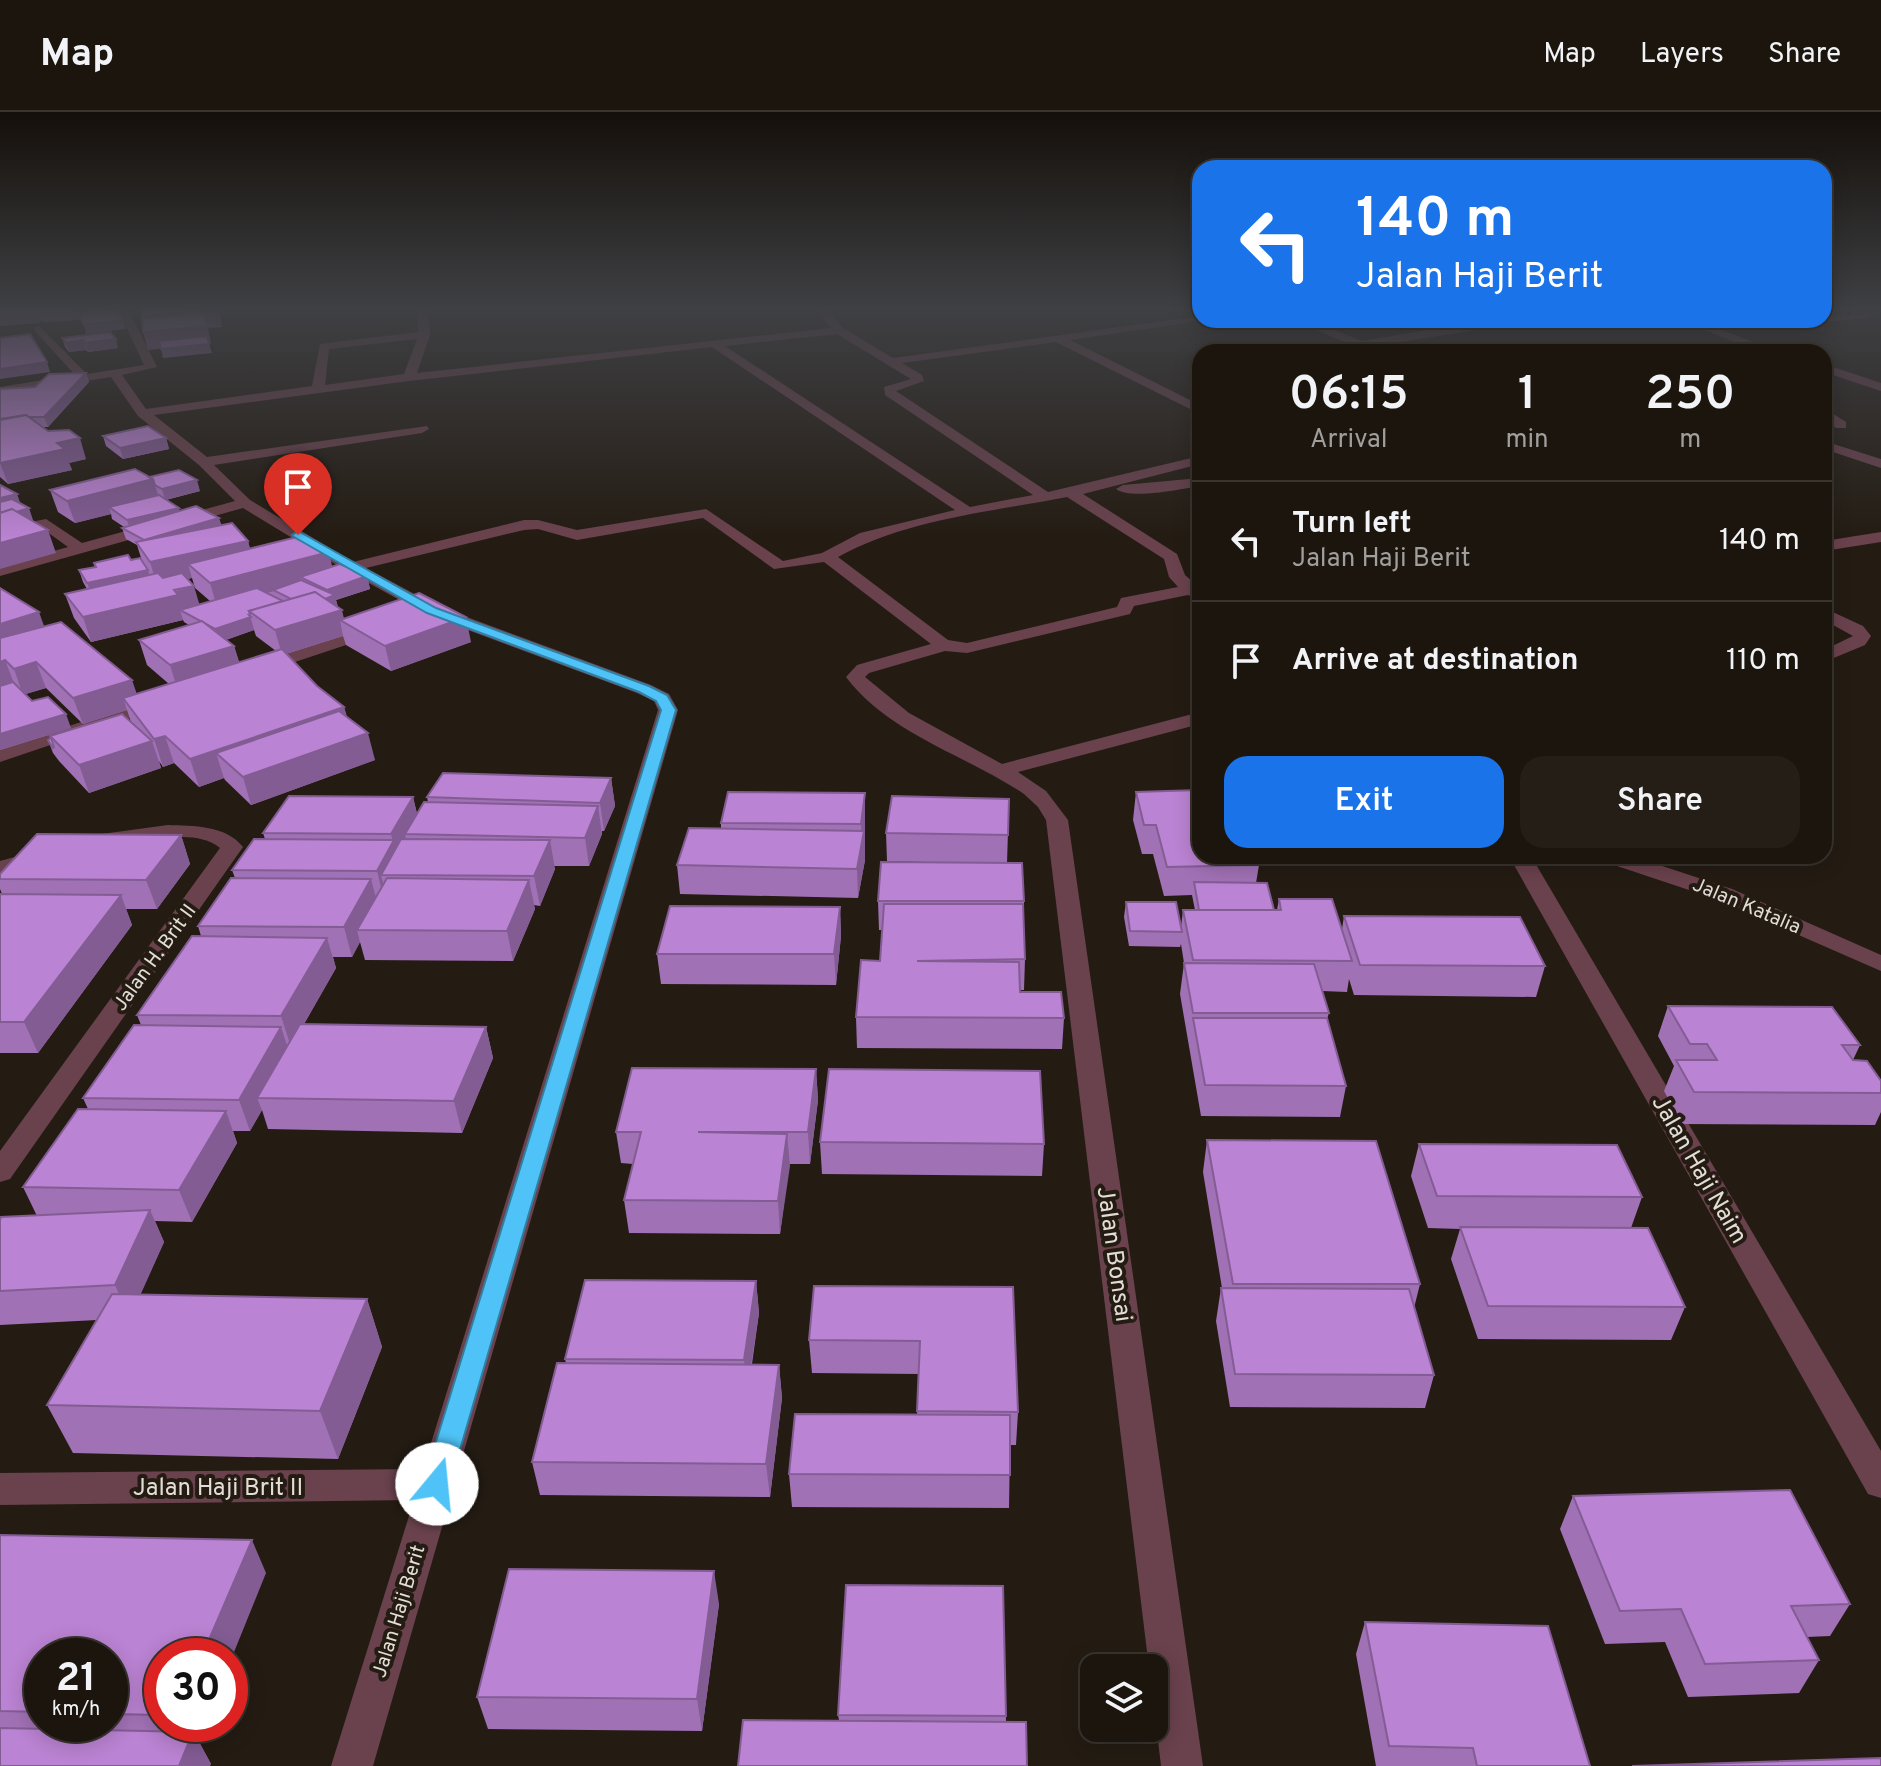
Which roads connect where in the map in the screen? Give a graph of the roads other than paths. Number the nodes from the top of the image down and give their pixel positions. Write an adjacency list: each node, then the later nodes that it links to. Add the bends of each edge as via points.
1 (40, 384): 9 (street)
2 (122, 384): 11 (street, Jalan Haji Berit)
3 (319, 384): 8 (street)
4 (350, 384): 8 (street)
5 (775, 384): 23 (street)
6 (905, 384): 21 (street, via 888,390)
7 (1149, 384): 10 (street)
8 (318, 388): 11 (street)
9 (0, 391)
10 (1192, 406)
11 (143, 413): 16 (street, Jalan Haji Berit)
12 (1832, 418): 13 (street, via 1841,425)
13 (1832, 427)
14 (422, 429): 16 (street)
15 (1832, 448): 18 (street)
16 (204, 462): 22 (street, Jalan Haji Berit)
17 (1192, 462): 20 (street)
18 (1881, 464)
19 (1192, 483): 20 (street)
20 (1077, 491): 21 (street); 31 (street, via 1171,557 1177,577)
21 (1045, 496): 23 (street)
22 (245, 503): 27 (street); 29 (street, Jalan Haji Berit)
23 (965, 510): 28 (street, via 865,536)
24 (0, 533): 27 (street, via 46,524)
25 (1881, 537): 26 (street)
26 (1832, 545)
27 (80, 549): 30 (street)
28 (827, 557): 29 (street, via 780,566 706,513 577,535 547,524 524,525); 37 (street)
29 (351, 567): 33 (street, Jalan Haji Berit)
30 (0, 571)
31 (1192, 590)
32 (1192, 594): 37 (street, via 1127,602 1124,610 967,648)
33 (431, 610): 39 (street); 50 (street, Jalan Haji Berit, via 644,689 662,698 668,710)
34 (1832, 618): 36 (street)
35 (1881, 635): 36 (street)
36 (1862, 636): 38 (street)
37 (941, 645): 43 (street, Jalan Bonsai, via 863,669 855,677 878,700)
38 (1832, 653)
39 (238, 676)
40 (178, 696): 42 (street)
41 (1192, 720): 43 (street)
42 (0, 756)
43 (999, 771): 53 (street, Jalan Bonsai, via 1036,793 1057,820)
44 (1525, 864): 49 (street, Jalan Haji Naim)
45 (1634, 864): 47 (street, Jalan Katalia, via 1724,894)
46 (0, 868): 48 (street, Jalan H. Brit II, via 136,833 218,836 232,847)
47 (1881, 964)
48 (0, 1172)
49 (1881, 1483)
50 (437, 1484): 51 (street, Jalan Haji Brit II); 52 (street, Jalan Haji Berit)
51 (0, 1489)
52 (352, 1766)
53 (1182, 1766)

